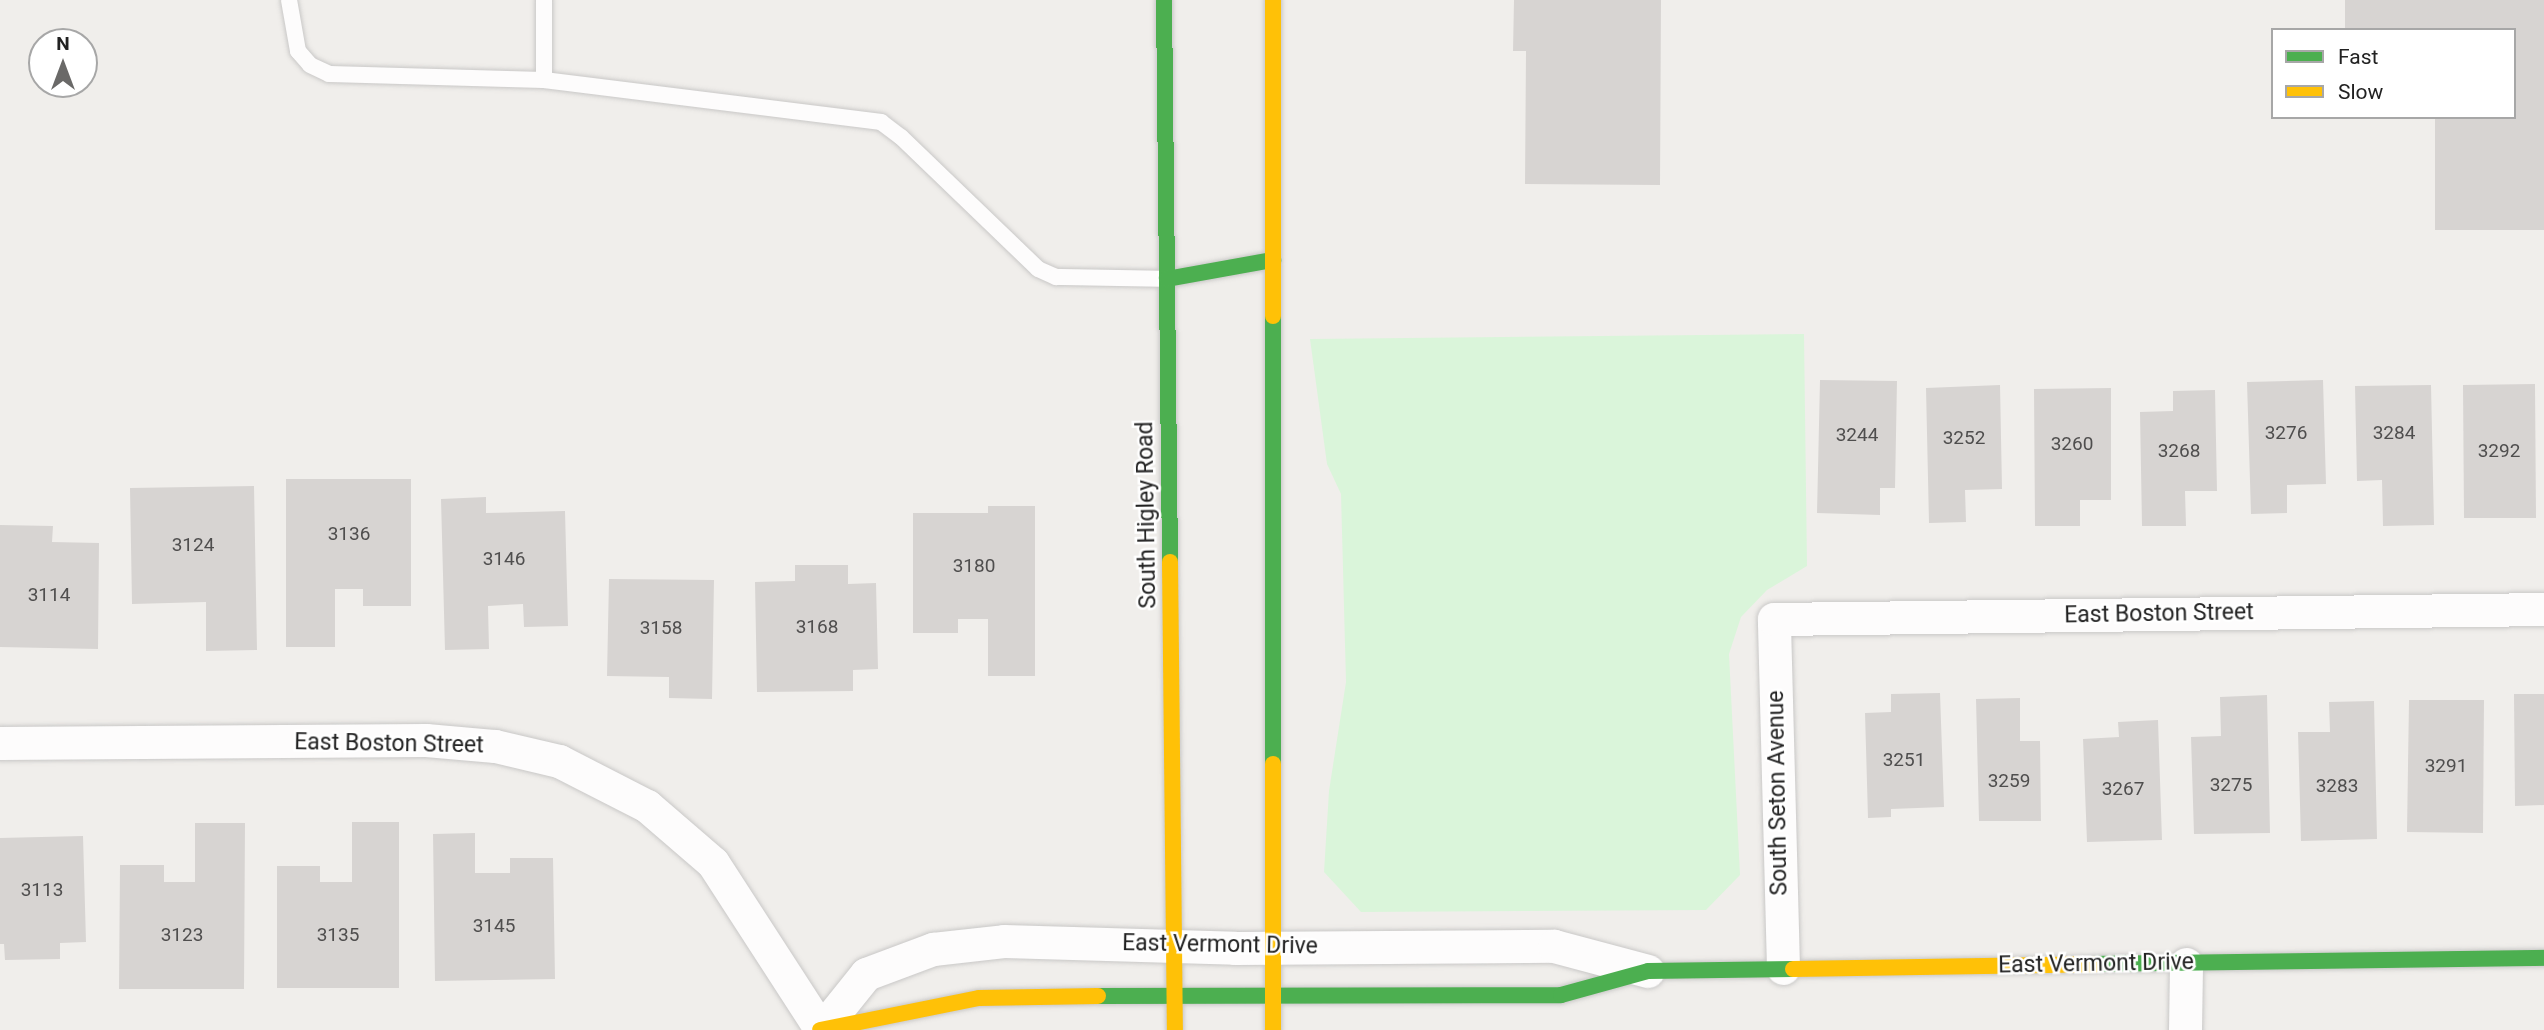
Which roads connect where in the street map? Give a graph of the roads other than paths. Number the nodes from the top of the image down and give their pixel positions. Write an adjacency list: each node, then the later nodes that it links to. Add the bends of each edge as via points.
1 (289, 0): 5 (lane, via 298,51 310,65 329,74)
2 (544, 0): 5 (lane)
3 (1164, 0): 7 (main road, South Higley Road)
4 (1273, 0): 6 (main road)
5 (544, 80): 7 (lane, via 881,122 1038,269 1056,277)
6 (1273, 260): 7 (main road); 12 (main road)
7 (1167, 279): 11 (main road, South Higley Road)
8 (2544, 609): 9 (street, East Boston Street)
9 (1774, 619): 15 (street, South Seton Avenue)
10 (0, 743): 19 (street, East Boston Street, via 426,740 495,746 559,761 646,806 713,863)
11 (1175, 945): 12 (street, East Vermont Drive); 17 (main road, South Higley Road); 19 (street, East Vermont Drive, via 1004,941 933,949 866,974)
12 (1273, 948): 16 (street, East Vermont Drive, via 1553,946); 18 (main road)
13 (2544, 958): 14 (main road, East Vermont Drive)
14 (2186, 964): 15 (main road, East Vermont Drive); 22 (street)
15 (1783, 968): 16 (main road, East Vermont Drive)
16 (1648, 971): 18 (main road, East Vermont Drive, via 1561,995)
17 (1175, 997): 18 (main road, East Vermont Drive); 19 (main road, East Vermont Drive, via 979,998); 20 (main road, South Higley Road)
18 (1273, 998): 21 (main road)
19 (821, 1030)
20 (1175, 1030)
21 (1273, 1030)
22 (2185, 1030)

